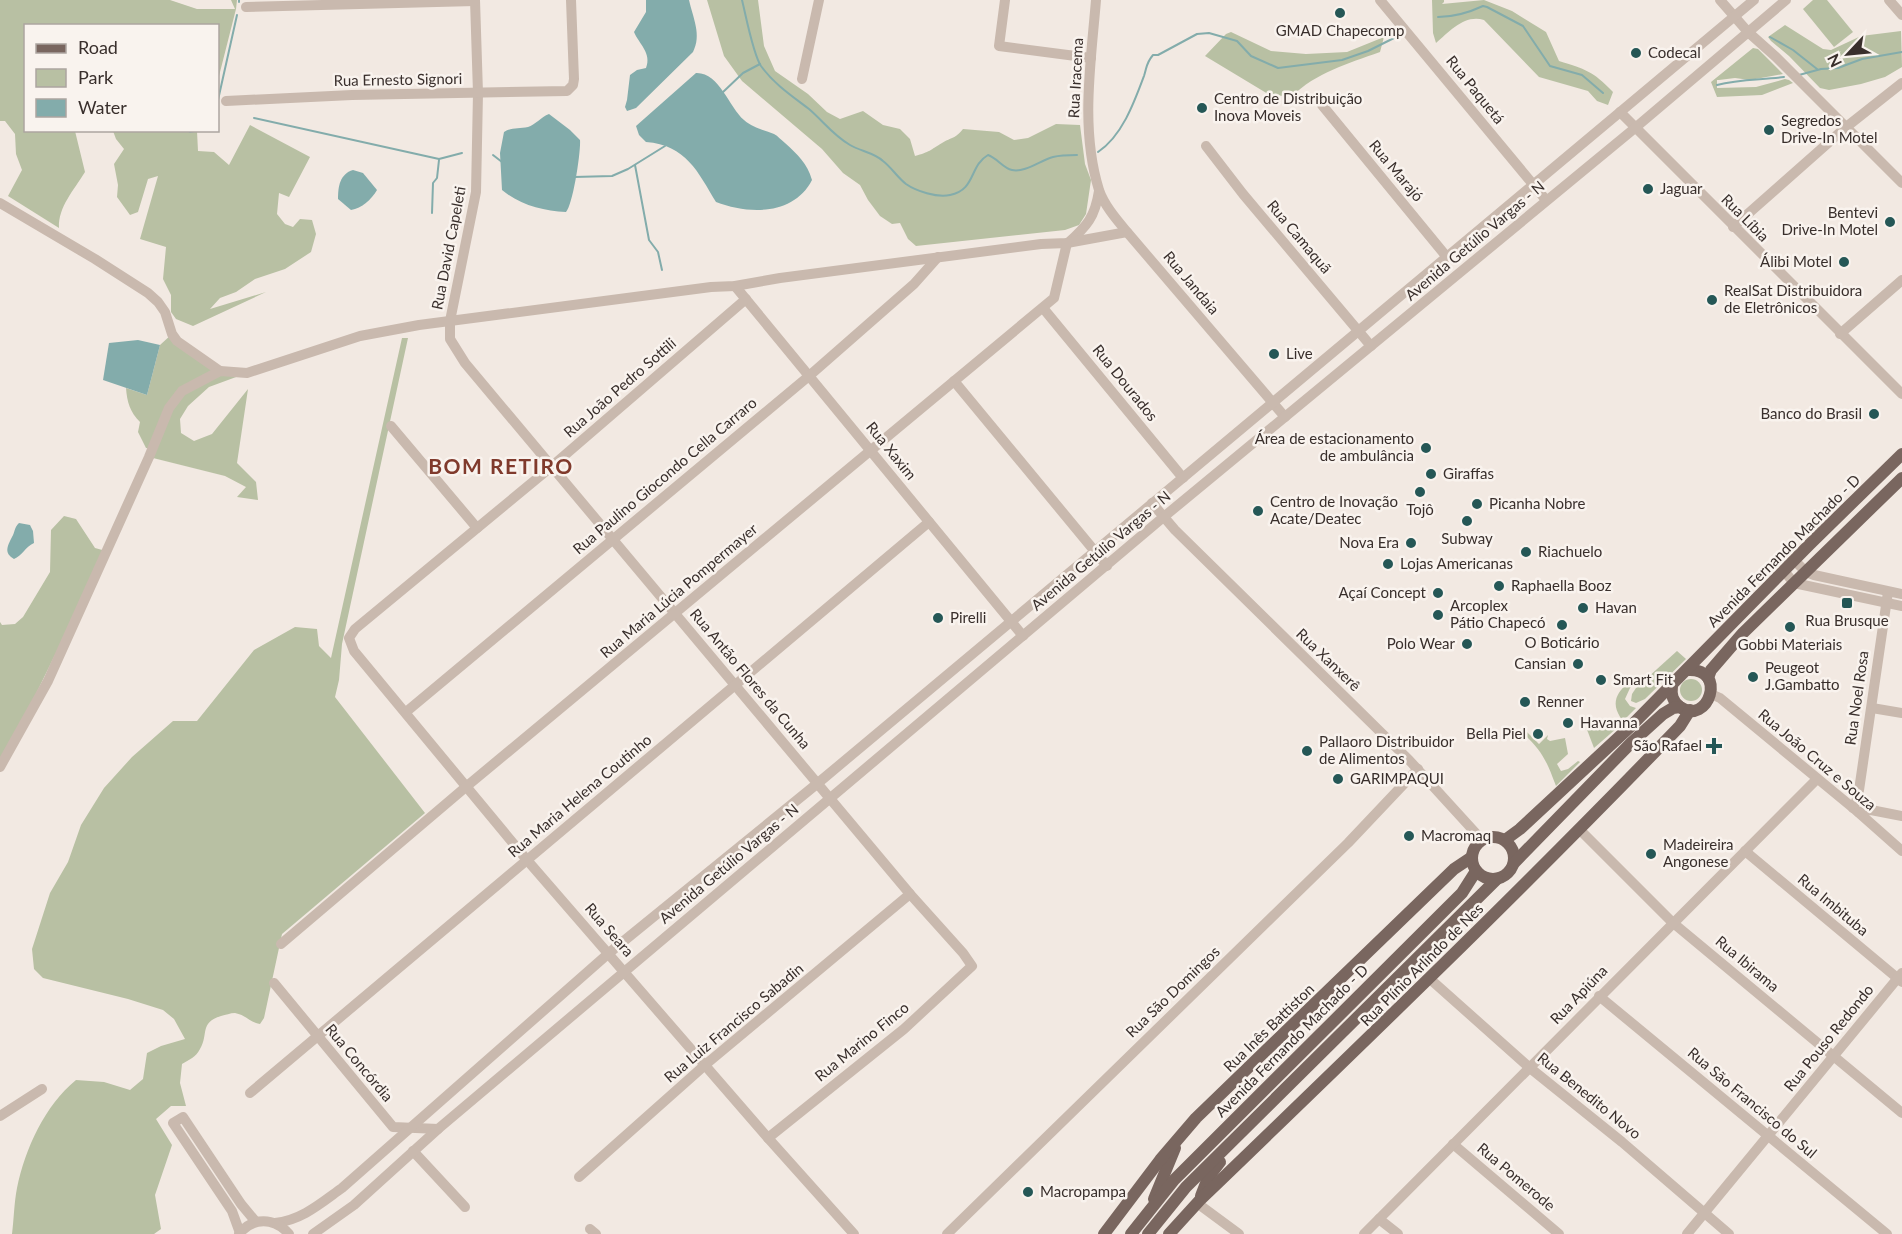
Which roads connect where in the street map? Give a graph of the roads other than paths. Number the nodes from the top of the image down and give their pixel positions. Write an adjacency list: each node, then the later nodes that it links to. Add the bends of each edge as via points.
1 (572, 0): 18 (street, Rua Ernesto Signori, via 571,89)
2 (819, 0): 16 (street)
3 (1005, 0): 15 (street, via 999,46)
4 (1095, 0): 15 (street, Rua Iracema)
5 (1380, 0): 27 (street, Rua Paquetá)
6 (1720, 0): 13 (street)
7 (1754, 0): 13 (street, Avenida Getúlio Vargas - N)
8 (1786, 0): 14 (street, Avenida Getúlio Vargas - N)
9 (1889, 0): 12 (street)
10 (475, 1): 11 (street); 18 (street, Rua David Capeleti)
11 (246, 7)
12 (1902, 15)
13 (1734, 16): 14 (street); 21 (street, Avenida Getúlio Vargas - N)
14 (1748, 32): 22 (street, Avenida Getúlio Vargas - N); 23 (street)
15 (1091, 58): 25 (street, Rua Iracema, via 1088,131)
16 (802, 79)
17 (1902, 83): 23 (street)
18 (478, 93): 19 (street, Rua Ernesto Signori); 40 (street, Rua David Capeleti, via 476,192)
19 (226, 101)
20 (1322, 105): 34 (street, Rua Marajó)
21 (1620, 112): 22 (street, Rua Líbia); 27 (street, Avenida Getúlio Vargas - N)
22 (1635, 128): 29 (street, Avenida Getúlio Vargas - N); 31 (street, Rua Líbia)
23 (1845, 128): 26 (street); 31 (street)
24 (1206, 146): 41 (street, Rua Camaquã)
25 (1092, 158): 28 (street, Rua Jandaia)
26 (1902, 183)
27 (1533, 185): 29 (street, Rua Paquetá); 34 (street, Avenida Getúlio Vargas - N)
28 (1099, 191): 32 (street, Rua Jandaia); 33 (street, via 1096,208 1085,228)
29 (1546, 200): 43 (street, Avenida Getúlio Vargas - N)
30 (0, 203): 44 (street, via 148,293 165,312 177,341)
31 (1733, 227): 42 (street, Rua Líbia)
32 (1127, 232): 33 (street); 48 (street, Rua Jandaia)
33 (1067, 243): 35 (street); 39 (street, Rua Maria Lúcia Pompermayer, via 1054,298)
34 (1446, 256): 41 (street, Avenida Getúlio Vargas - N)
35 (938, 257): 37 (street); 45 (street, Rua Paulino Giocondo Cella Carraro, via 914,284)
36 (1902, 280): 42 (street)
37 (735, 286): 38 (street, Rua Xaxim); 40 (street)
38 (746, 299): 45 (street, Rua Xaxim); 55 (street, Rua João Pedro Sottili)
39 (1043, 308): 46 (street, Rua Maria Lúcia Pompermayer); 56 (street, Rua Dourados)
40 (450, 321): 44 (street, via 360,336 247,374); 55 (street, Rua Antão Flores da Cunha, via 450,339 465,363)
41 (1358, 331): 43 (street, Rua Camaquã); 48 (street, Avenida Getúlio Vargas - N)
42 (1840, 334): 47 (street, Rua Líbia)
43 (1371, 346): 49 (street, Avenida Getúlio Vargas - N)
44 (220, 371): 88 (street, via 182,391 169,408 48,681)
45 (809, 376): 52 (street, Rua Xaxim); 64 (street, Rua Paulino Giocondo Cella Carraro)
46 (954, 381): 52 (street, Rua Maria Lúcia Pompermayer); 65 (street)
47 (1902, 394)
48 (1273, 403): 49 (street, Rua Jandaia); 50 (street, Avenida Getúlio Vargas - N)
49 (1285, 417): 53 (street, Avenida Getúlio Vargas - N)
50 (1252, 420): 53 (street, via 1237,441); 56 (street, Avenida Getúlio Vargas - N)
51 (391, 426): 63 (street)
52 (870, 450): 62 (street, Rua Xaxim); 75 (street, Rua Maria Lúcia Pompermayer)
53 (1240, 454): 61 (street, Avenida Getúlio Vargas - N)
54 (1902, 454): 58 (main road, Avenida Fernando Machado - D)
55 (551, 467): 63 (street, Rua João Pedro Sottili); 64 (street, Rua Antão Flores da Cunha)
56 (1183, 478): 59 (street, Avenida Getúlio Vargas - N)
57 (1902, 478): 60 (main road, Avenida Fernando Machado - D)
58 (1861, 494): 60 (main road); 66 (main road, Avenida Fernando Machado - D)
59 (1152, 503): 61 (street, Rua Xanxerê); 65 (street, Avenida Getúlio Vargas - N)
60 (1872, 507): 69 (main road, Avenida Fernando Machado - D)
61 (1163, 519): 67 (street, Avenida Getúlio Vargas - N); 89 (street, Rua Xanxerê)
62 (929, 522): 76 (street, Rua Xaxim); 81 (street, Rua Maria Helena Coutinho)
63 (477, 528): 78 (street, Rua João Pedro Sottili)
64 (613, 538): 75 (street, Rua Antão Flores da Cunha); 86 (street, Rua Paulino Giocondo Cella Carraro)
65 (1095, 551): 67 (street); 76 (street, Avenida Getúlio Vargas - N)
66 (1794, 560): 68 (main road, Avenida Fernando Machado - D); 69 (street)
67 (1107, 566): 77 (street, Avenida Getúlio Vargas - N)
68 (1784, 571): 70 (street); 79 (main road, Avenida Fernando Machado - D)
69 (1806, 572): 70 (main road, Avenida Fernando Machado - D); 71 (street)
70 (1794, 583): 71 (street); 80 (main road, Avenida Fernando Machado - D, via 1743,633)
71 (1854, 589): 73 (street)
72 (1902, 594): 73 (street)
73 (1887, 597): 74 (street); 84 (street, Rua Noel Rosa)
74 (1902, 606)
75 (675, 614): 81 (street, Rua Antão Flores da Cunha); 92 (street, Rua Maria Lúcia Pompermayer)
76 (1011, 621): 77 (street, Rua Xaxim); 91 (street, Avenida Getúlio Vargas - N)
77 (1023, 636): 93 (street, Avenida Getúlio Vargas - N)
78 (349, 638): 86 (street, Rua Seara, via 354,651)
79 (1687, 670): 80 (main road, via 1699,671); 82 (main road)
80 (1708, 678): 83 (main road)
81 (736, 685): 91 (street, Rua Antão Flores da Cunha); 102 (street, Rua Maria Helena Coutinho)
82 (1672, 686): 85 (main road, via 1672,698); 98 (main road)
83 (1711, 694): 85 (main road, via 1700,709); 90 (street, Rua João Cruz e Souza)
84 (1872, 708): 87 (street); 94 (street, Rua Noel Rosa)
85 (1685, 709): 96 (main road, Rua Plínio Arlindo de Nes, via 1680,726); 103 (main road, via 1673,708 1663,714)
86 (406, 712): 92 (street, Rua Seara)
87 (1902, 713)
88 (0, 767)
89 (1418, 769): 97 (street, Rua Xanxerê); 144 (street, Rua São Domingos, via 1340,851)
90 (1817, 779): 94 (street, Rua João Cruz e Souza); 99 (street, Rua Apiúna)
91 (818, 783): 93 (street, Rua Antão Flores da Cunha); 109 (street, Avenida Getúlio Vargas - N)
92 (467, 786): 102 (street, Rua Seara); 108 (street, Rua Maria Lúcia Pompermayer)
93 (831, 798): 106 (street, Rua Antão Flores da Cunha); 111 (street, Avenida Getúlio Vargas - N)
94 (1856, 810): 95 (street); 100 (street, Rua João Cruz e Souza)
95 (1902, 816)
96 (1580, 830): 107 (street, Rua Ibirama); 113 (main road, Rua Plínio Arlindo de Nes)
97 (1482, 840): 98 (main road); 101 (main road, via 1476,844)
98 (1505, 840): 103 (main road, via 1513,850)
99 (1745, 851): 107 (street, Rua Apiúna); 112 (street, Rua Imbituba)
100 (1902, 851)
101 (1472, 857): 104 (main road); 129 (main road, Rua Inês Battiston, via 1454,869)
102 (527, 860): 109 (street, Rua Seara); 116 (street, Rua Maria Helena Coutinho)
103 (1514, 863): 105 (main road, via 1508,873)
104 (1476, 870): 105 (main road, via 1485,878); 135 (main road, Avenida Fernando Machado - D, via 1462,893 1174,1180)
105 (1497, 879): 122 (main road, Avenida Fernando Machado - D)
106 (910, 894): 110 (street, Rua Antão Flores da Cunha); 118 (street, Rua Luiz Francisco Sabadin)
107 (1672, 922): 115 (street, Rua Apiúna); 117 (street, Rua Ibirama)
108 (281, 944)
109 (609, 953): 111 (street, Rua Seara); 125 (street, Avenida Getúlio Vargas - N)
110 (972, 966): 128 (street, Rua Marino Finco, via 904,1029)
111 (625, 972): 118 (street, Rua Seara); 126 (street, Avenida Getúlio Vargas - N)
112 (1900, 978): 117 (street, Rua Pouso Redondo)
113 (1430, 979): 119 (street, Rua Benedito Novo); 133 (main road, Rua Plínio Arlindo de Nes)
114 (274, 983): 116 (street, Rua Concórdia)
115 (1599, 996): 119 (street, Rua Apiúna); 127 (street, Rua São Francisco do Sul)
116 (317, 1036): 121 (street, Rua Maria Helena Coutinho); 125 (street, Rua Concórdia, via 393,1127)
117 (1834, 1056): 123 (street, Rua Ibirama); 127 (street, Rua Pouso Redondo)
118 (705, 1065): 128 (street, Rua Seara); 132 (street, Rua Luiz Francisco Sabadin)
119 (1530, 1068): 130 (street, Rua Apiúna); 136 (street, Rua Benedito Novo)
120 (42, 1089): 124 (street)
121 (250, 1093)
122 (1259, 1113): 133 (main road, via 1249,1131 1208,1178); 147 (main road, Avenida Fernando Machado - D, via 1186,1187)
123 (1902, 1113)
124 (0, 1116)
125 (409, 1128): 126 (street, Rua Concórdia); 139 (street, Avenida Getúlio Vargas - N, via 342,1188 299,1218)
126 (438, 1129): 131 (street, Avenida Getúlio Vargas - N)
127 (1768, 1136): 136 (street, Rua Pouso Redondo); 155 (street, Rua São Francisco do Sul)
128 (768, 1138): 143 (street, Rua Seara)
129 (1178, 1138): 135 (main road); 145 (main road, Rua Inês Battiston)
130 (1453, 1144): 137 (street, Rua Apiúna); 152 (street, Rua Pomerode)
131 (413, 1151): 134 (street); 142 (street, Avenida Getúlio Vargas - N, via 354,1205)
132 (579, 1177)
133 (1198, 1202): 148 (main road, Rua Plínio Arlindo de Nes); 149 (street)
134 (465, 1207)
135 (1151, 1208): 146 (main road, Avenida Fernando Machado - D)
136 (1705, 1212): 153 (street, Rua Pouso Redondo); 154 (street, Rua Benedito Novo)
137 (1379, 1219): 150 (street, Rua Apiúna); 151 (street)
138 (256, 1222): 139 (street, Avenida Getúlio Vargas - N); 140 (street); 140 (street, via 183,1117 173,1123 232,1211)
139 (275, 1223): 141 (street)
140 (239, 1233)
141 (289, 1234)
142 (314, 1234)
143 (855, 1234)
144 (947, 1234)
145 (1104, 1234)
146 (1131, 1234)
147 (1148, 1234)
148 (1168, 1234)
149 (1239, 1234)
150 (1364, 1234)
151 (1398, 1234)
152 (1559, 1234)
153 (1687, 1234)
154 (1729, 1234)
155 (1887, 1234)

